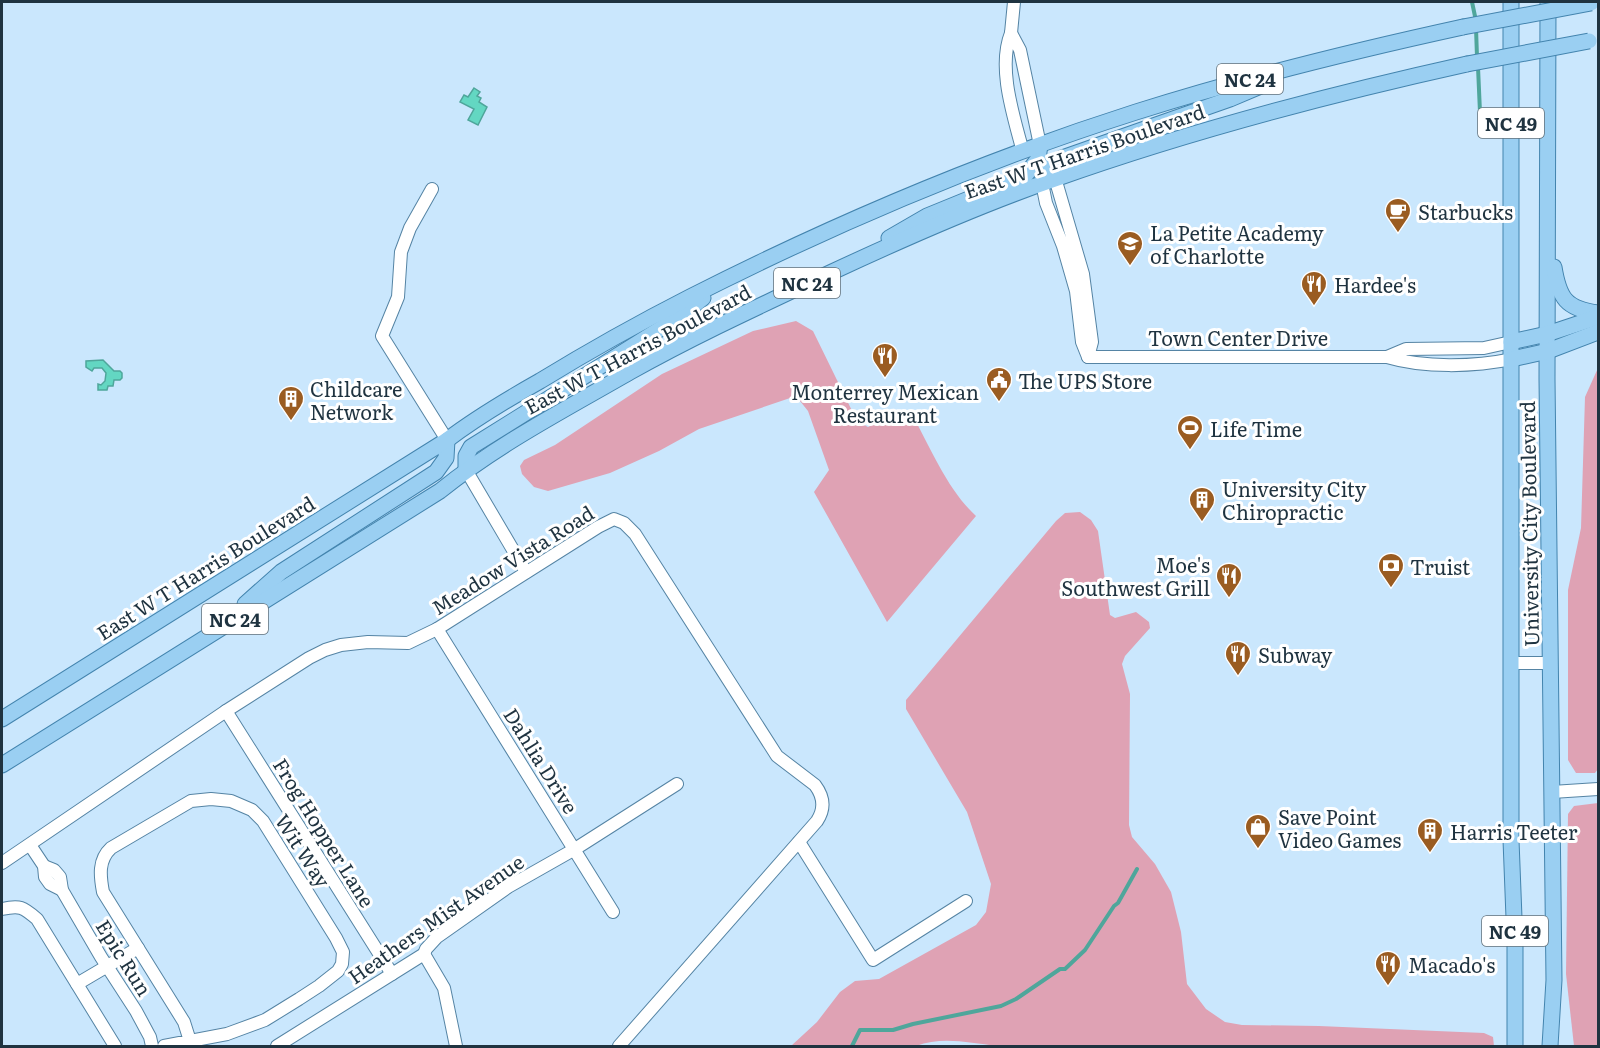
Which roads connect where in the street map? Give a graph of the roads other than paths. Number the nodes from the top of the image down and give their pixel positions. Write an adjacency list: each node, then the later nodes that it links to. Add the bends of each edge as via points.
1 (1014, 2): 5 (street)
2 (1511, 2): 18 (main road, University City Boulevard / NC 49)
3 (1548, 2): 12 (main road, University City Boulevard / NC 49)
4 (1595, 2): 7 (main road, East W T Harris Boulevard / NC 24, bridge, via 1464,27)
5 (1011, 33): 8 (street, via 1020,50); 9 (street, via 1006,72)
6 (1595, 41): 10 (main road, East W T Harris Boulevard / NC 24, bridge, via 1467,64 1278,109)
7 (1302, 66): 8 (main road, East W T Harris Boulevard / NC 24, via 1199,93); 10 (main road, via 1230,99 1062,158 1051,166)
8 (1040, 145): 9 (main road, East W T Harris Boulevard / NC 24); 13 (main road, via 1038,159 1025,176 920,220)
9 (1023, 152): 14 (main road, East W T Harris Boulevard / NC 24, via 894,201)
10 (1049, 181): 13 (main road, East W T Harris Boulevard / NC 24); 20 (street, Town Center Drive, via 1046,203 1076,291 1082,342 1088,357)
11 (432, 189): 22 (street, via 401,252 398,297 382,336)
12 (1547, 233): 15 (main road, via 1560,294 1576,308); 17 (main road, University City Boulevard / NC 49)
13 (865, 257): 23 (main road, East W T Harris Boulevard / NC 24, via 658,357)
14 (730, 277): 22 (main road, East W T Harris Boulevard / NC 24, via 572,362); 23 (main road, via 676,319 471,447)
15 (1599, 315): 17 (main road)
16 (1599, 332): 19 (main road)
17 (1547, 333): 18 (main road); 19 (main road, University City Boulevard / NC 49)
18 (1511, 342): 20 (street, Town Center Drive, via 1484,348 1406,349); 21 (main road, University City Boulevard / NC 49)
19 (1548, 351): 21 (main road); 28 (main road, University City Boulevard / NC 49)
20 (1387, 357): 21 (street, Town Center Drive, via 1417,364)
21 (1512, 359): 27 (main road, University City Boulevard / NC 49)
22 (447, 440): 26 (main road, via 446,458 436,472 281,572); 30 (main road, East W T Harris Boulevard / NC 24)
23 (466, 470): 24 (street); 26 (main road, East W T Harris Boulevard / NC 24, via 440,491)
24 (526, 572): 25 (street, Meadow Vista Road); 35 (street, Meadow Vista Road, via 614,519 624,523 635,534 777,756 820,791 822,814)
25 (437, 629): 29 (street, Meadow Vista Road, via 408,643 368,642 325,650); 37 (street, Dahlia Drive)
26 (214, 632): 31 (main road, East W T Harris Boulevard / NC 24)
27 (1511, 663): 28 (street); 47 (main road, University City Boulevard / NC 49)
28 (1551, 663): 34 (main road, University City Boulevard / NC 49)
29 (226, 711): 36 (street, Meadow Vista Road); 45 (street, Frog Hopper Lane)
30 (2, 719)
31 (2, 765)
32 (676, 784): 37 (street, Heathers Mist Avenue)
33 (1599, 789): 34 (street)
34 (1552, 792): 57 (main road, University City Boulevard / NC 49, via 1554,980)
35 (799, 842): 39 (street, via 873,960); 54 (street, Meadow Vista Road)
36 (30, 845): 38 (street, Meadow Vista Road); 44 (street, Epic Run, via 44,866 60,877 62,890)
37 (575, 849): 41 (street, Dahlia Drive); 43 (street, Heathers Mist Avenue, via 508,887 437,937)
38 (2, 863)
39 (966, 901)
40 (2, 909): 46 (street, via 24,908 37,919)
41 (613, 912)
42 (138, 948): 44 (street); 48 (street, Wit Way, via 184,1022); 48 (street, Wit Way, via 103,892 99,873 105,854 190,801 231,801 252,810 263,821 336,938 343,952 342,964 319,986 265,1020 227,1034)
43 (424, 954): 45 (street, Heathers Mist Avenue); 53 (street, via 444,988)
44 (107, 966): 46 (street); 50 (street, Epic Run, via 136,1011)
45 (392, 974): 52 (street, Heathers Mist Avenue)
46 (77, 984): 49 (street)
47 (1516, 1022): 55 (main road, University City Boulevard / NC 49); 56 (main road)
48 (190, 1041): 51 (street, Wit Way)
49 (115, 1047)
50 (152, 1047)
51 (164, 1047)
52 (277, 1047)
53 (456, 1047)
54 (619, 1047)
55 (1515, 1047)
56 (1522, 1047)
57 (1550, 1047)

